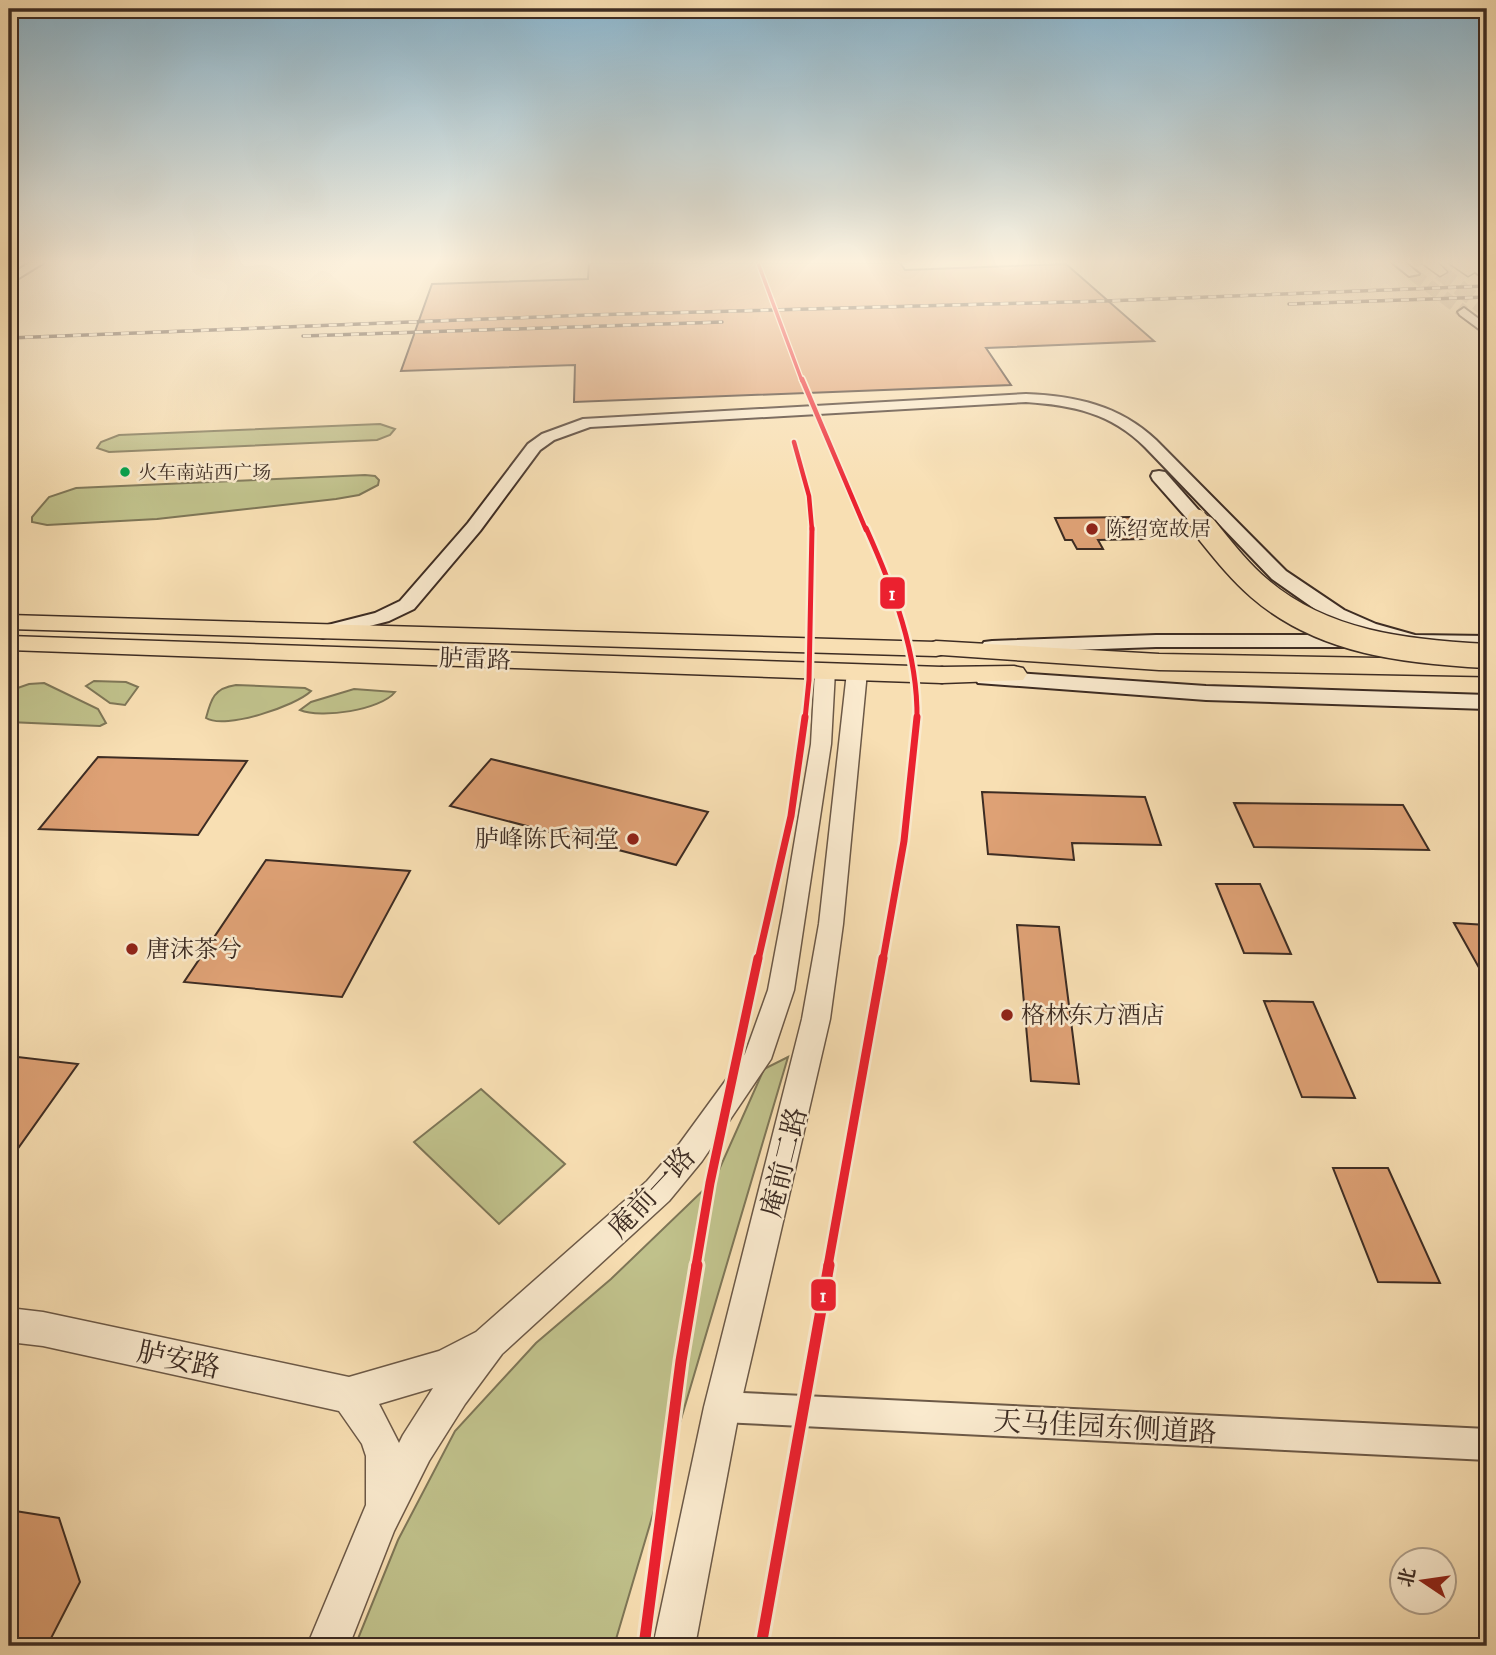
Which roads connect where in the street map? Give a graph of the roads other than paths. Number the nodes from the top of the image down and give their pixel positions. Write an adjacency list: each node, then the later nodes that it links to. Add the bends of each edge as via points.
1 (984, 401): 2 (main road, via 1050,399 1119,418); 3 (main road, via 1053,405 1109,424); 5 (main road, via 588,422 534,447 421,591 395,611)
2 (1223, 517): 6 (main road, via 1290,584 1333,615 1362,627)
3 (1197, 519): 9 (highway, bridge, via 1254,584 1296,614 1375,644)
4 (9, 622): 5 (main road, 胪雷路)
5 (323, 632): 10 (main road, 胪雷路)
6 (1428, 640): 7 (main road); 10 (main road, via 1156,641)
7 (1487, 642)
8 (9, 643): 13 (main road, 胪雷路)
9 (1487, 656)
10 (939, 662): 12 (highway, via 1067,674); 14 (main road, 胪雷路); 16 (main road, via 1206,693)
11 (1487, 668): 12 (highway)
12 (1196, 670): 15 (highway)
13 (825, 671): 14 (main road, 胪雷路); 18 (street, 庵前一路, via 821,744 781,990 757,1059 658,1191)
14 (857, 672): 20 (street, 庵前二路, via 831,924 816,1019)
15 (1487, 685)
16 (1487, 702)
17 (9, 1325): 19 (street, 胪安路)
18 (490, 1342): 19 (street, via 445,1367); 22 (street, 庵前一路, via 437,1414)
19 (349, 1395): 22 (street, via 378,1434 386,1456 387,1483)
20 (722, 1407): 21 (street, 天马佳园东侧道路); 24 (street, 庵前二路)
21 (1487, 1445)
22 (379, 1520): 23 (street, 庵前一路)
23 (328, 1646)
24 (674, 1646)

